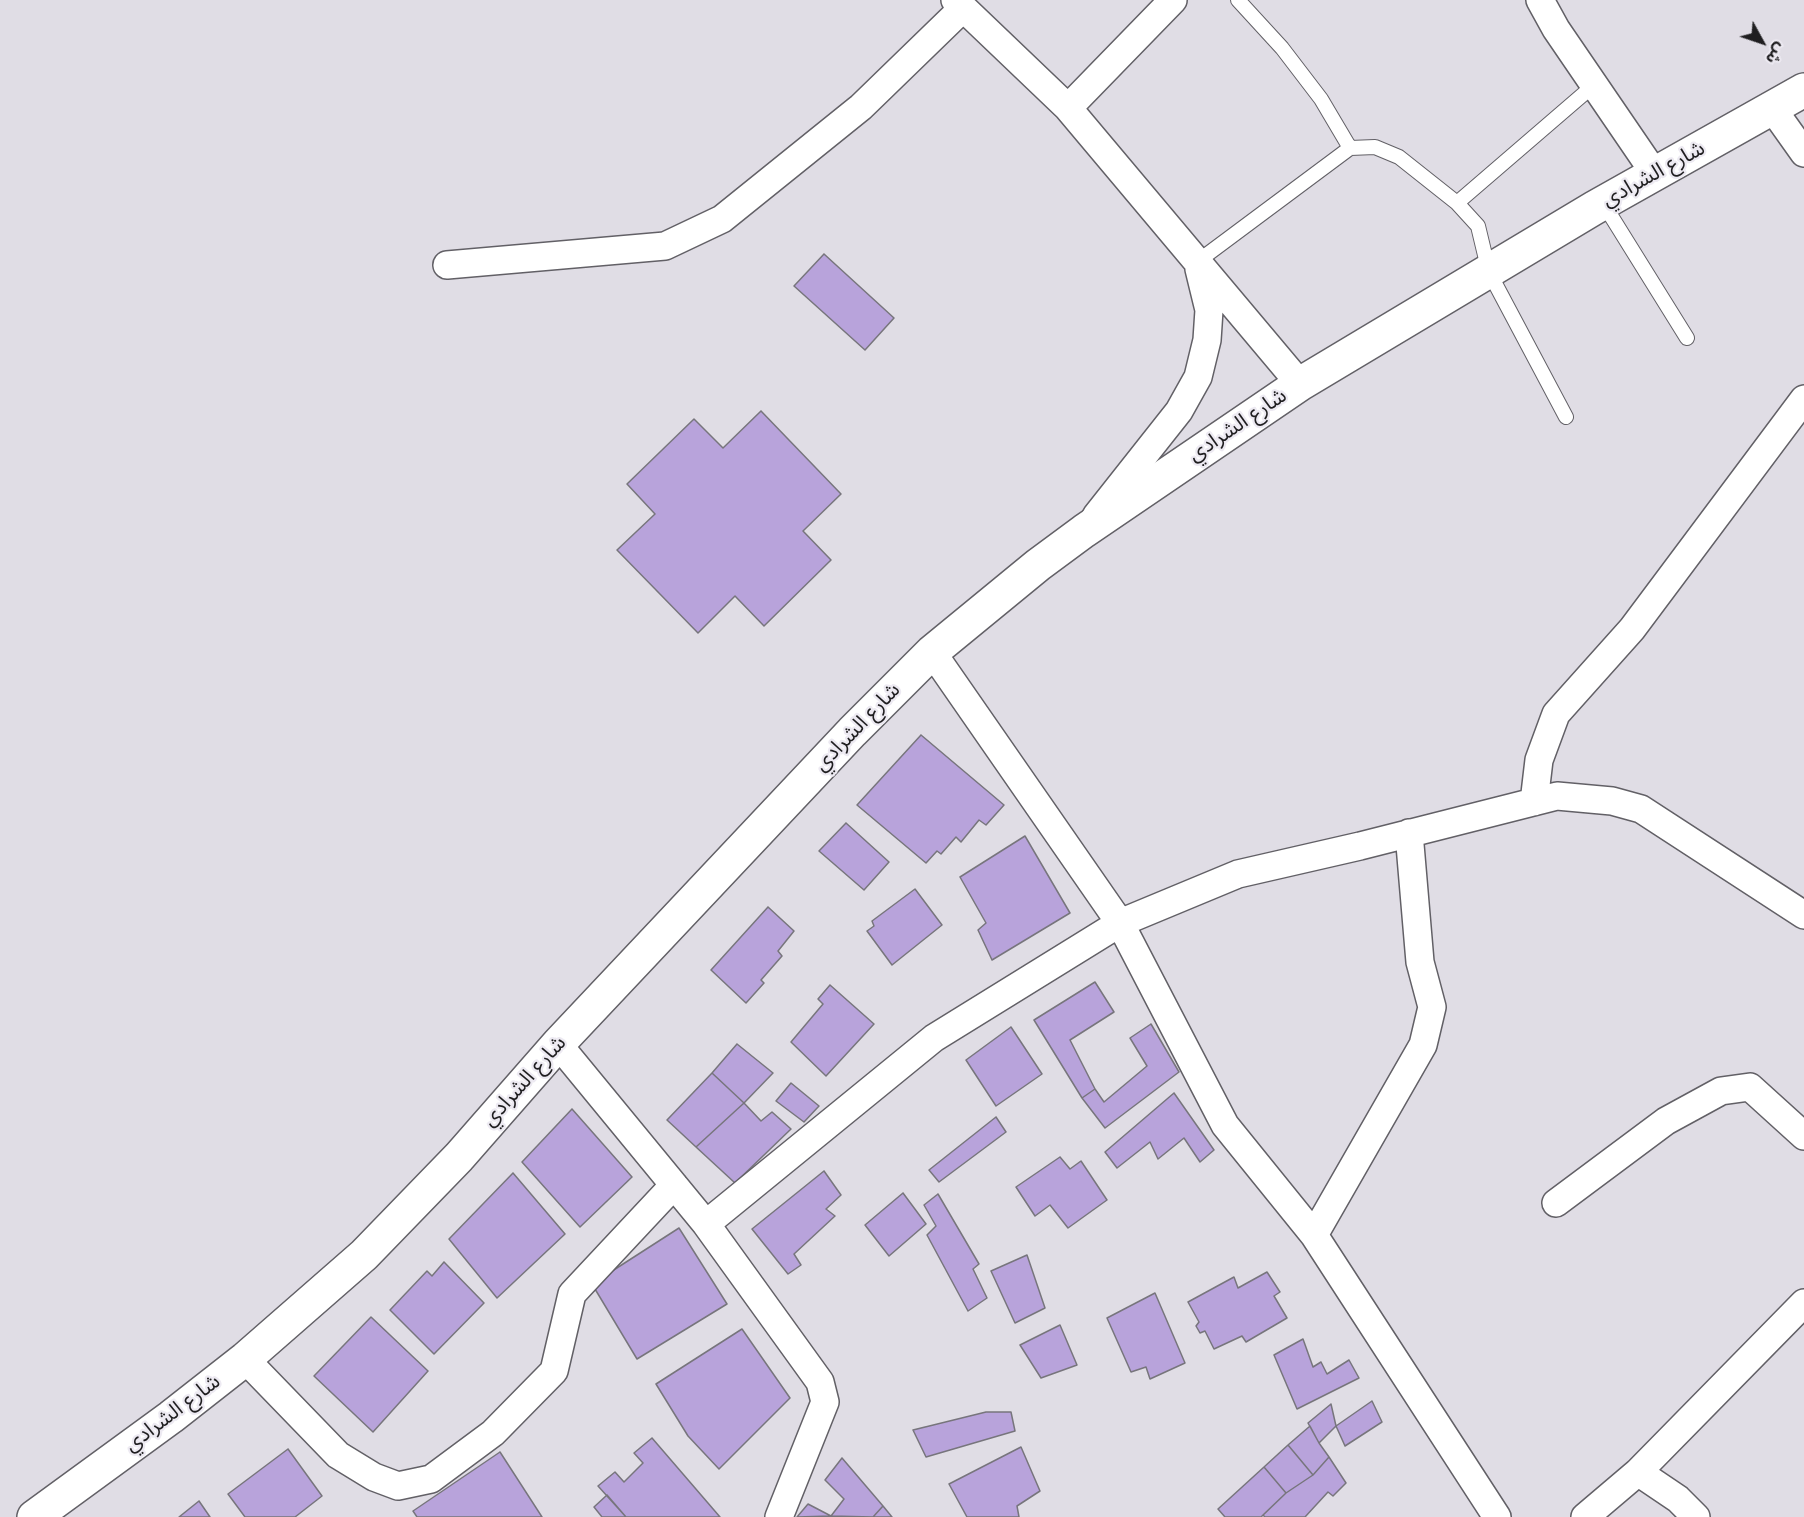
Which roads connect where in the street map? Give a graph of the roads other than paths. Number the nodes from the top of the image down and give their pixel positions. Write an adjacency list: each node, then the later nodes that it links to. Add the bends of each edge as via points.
1 (1173, 0): 7 (street)
2 (1238, 0): 9 (lane, via 1321,99)
3 (1540, 0): 5 (street)
4 (959, 4): 7 (street); 15 (street, via 861,107 722,219 665,246)
5 (1594, 85): 11 (street); 12 (lane)
6 (1804, 90): 8 (street, شارع الشرادي)
7 (1068, 108): 14 (street)
8 (1772, 108): 10 (street); 11 (street, شارع الشرادي)
9 (1350, 148): 12 (lane, via 1375,147 1399,157); 14 (lane)
10 (1804, 153)
11 (1655, 174): 13 (street, شارع الشرادي)
12 (1457, 203): 16 (lane, via 1478,226)
13 (1604, 204): 16 (street, شارع الشرادي); 17 (lane)
14 (1197, 262): 18 (street); 21 (street, via 1209,310 1198,377 1179,411)
15 (447, 265)
16 (1489, 272): 18 (street, شارع الشرادي); 20 (lane)
17 (1688, 338)
18 (1300, 384): 21 (street, شارع الشرادي)
19 (1804, 399): 23 (street, via 1632,629 1556,714 1539,760)
20 (1566, 417)
21 (1084, 531): 22 (street, شارع الشرادي)
22 (932, 652): 26 (street); 27 (street, شارع الشرادي)
23 (1534, 801): 24 (street); 25 (street, via 1557,796 1612,801 1641,809)
24 (1409, 833): 26 (street, via 1238,874); 32 (street, via 1420,962 1432,1007 1423,1046)
25 (1804, 915)
26 (1120, 923): 31 (street, via 934,1038); 32 (street, via 1225,1125)
27 (558, 1044): 29 (street); 34 (street, شارع الشرادي, via 459,1157 364,1255)
28 (1804, 1136): 30 (street, via 1750,1087 1721,1091 1666,1120)
29 (674, 1185): 31 (street); 34 (street, via 572,1294 554,1371 493,1433 431,1479 398,1486 374,1477 339,1455)
30 (1556, 1203)
31 (706, 1224): 37 (street, via 820,1382 825,1402)
32 (1314, 1235): 38 (street)
33 (1804, 1303): 35 (street)
34 (245, 1359): 36 (street, شارع الشرادي)
35 (1638, 1472): 39 (street); 40 (street, via 1678,1499)
36 (34, 1517)
37 (779, 1517)
38 (1497, 1517)
39 (1586, 1517)
40 (1696, 1517)

